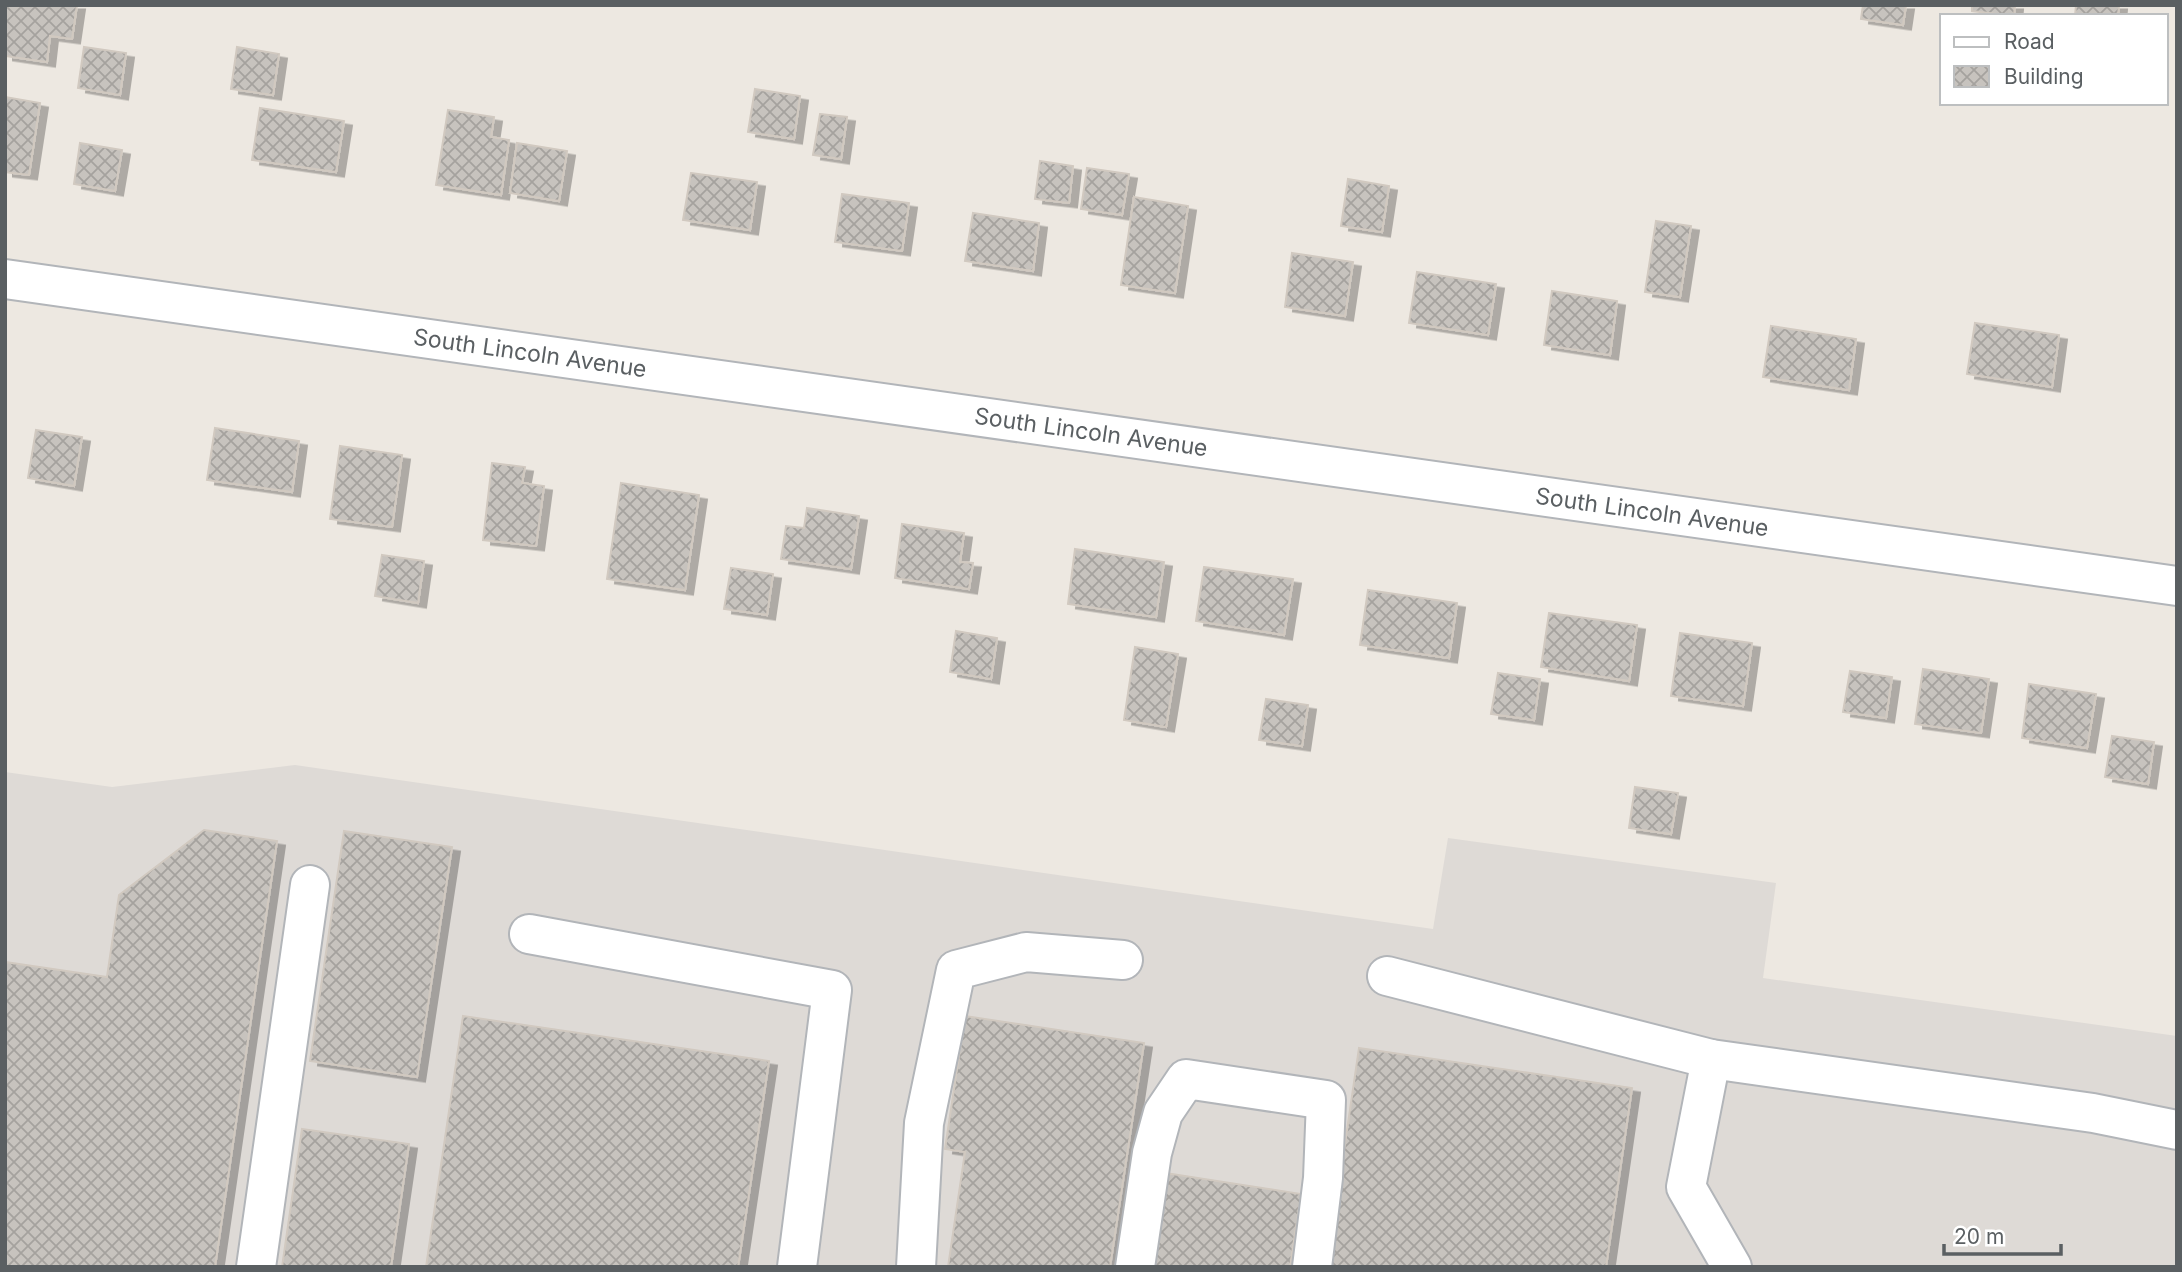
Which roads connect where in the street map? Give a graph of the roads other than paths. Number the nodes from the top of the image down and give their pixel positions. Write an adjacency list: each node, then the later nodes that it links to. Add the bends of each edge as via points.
1 (5, 279): 2 (street, South Lincoln Avenue)
2 (2177, 586)
3 (310, 885): 9 (street)
4 (528, 934): 10 (street, via 832,990)
5 (1123, 960): 11 (street, via 1026,952 956,970 924,1123)
6 (1387, 976): 7 (street)
7 (1711, 1059): 8 (street, via 2093,1113); 14 (street, via 1686,1187)
8 (2177, 1130)
9 (256, 1267)
10 (797, 1267)
11 (916, 1267)
12 (1135, 1267): 13 (street, via 1152,1153 1163,1113 1186,1079 1326,1100 1323,1178)
13 (1312, 1267)
14 (1732, 1267)

